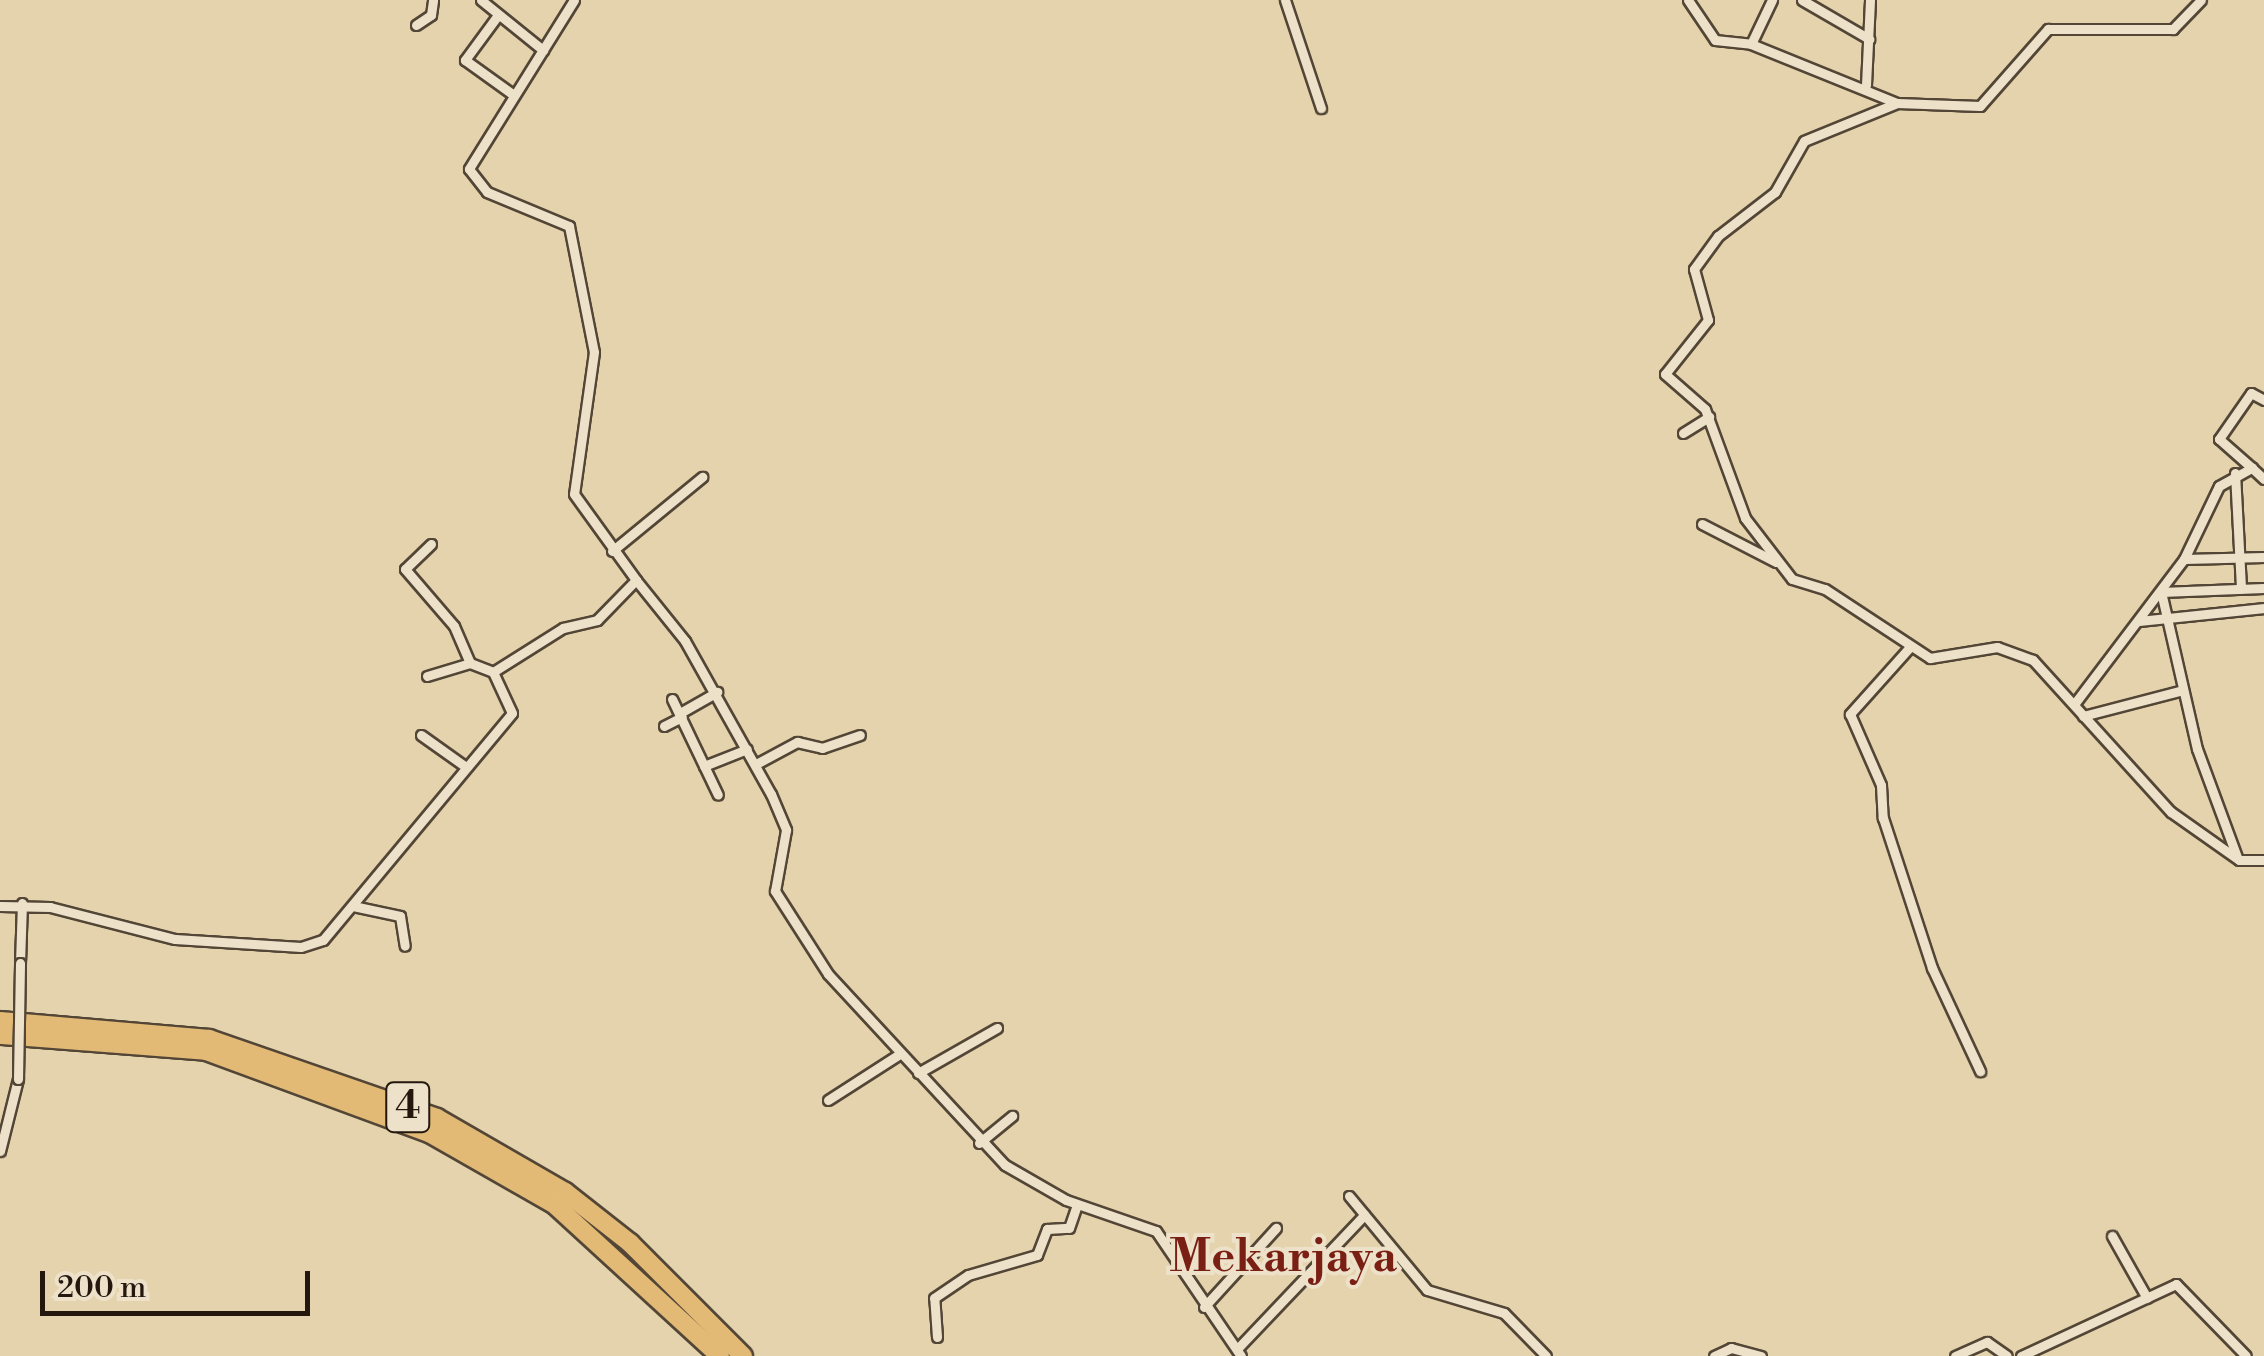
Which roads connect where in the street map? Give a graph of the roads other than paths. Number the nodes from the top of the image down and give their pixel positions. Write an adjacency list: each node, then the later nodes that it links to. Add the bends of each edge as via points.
1 (433, 0): 11 (street, via 431,15)
2 (481, 0): 10 (street)
3 (574, 0): 14 (street)
4 (1285, 0): 18 (street)
5 (1688, 0): 13 (street, via 1706,34)
6 (1772, 0): 13 (street)
7 (1802, 0): 12 (street)
8 (1870, 0): 12 (street)
9 (2201, 0): 17 (street, via 2173,29 2048,30 1980,106)
10 (498, 15): 14 (street); 16 (street, via 465,60)
11 (416, 25)
12 (1869, 39): 15 (street)
13 (1751, 44): 15 (street)
14 (543, 50): 16 (street)
15 (1866, 85): 17 (street)
16 (511, 93): 28 (street, via 469,169 486,192 569,226 594,352 574,494)
17 (1897, 103): 20 (street, via 1804,140 1775,192 1696,262 1708,320 1664,369)
18 (1321, 108)
19 (2264, 400): 22 (street, via 2250,393 2219,439)
20 (1709, 418): 21 (street); 32 (street, via 1738,502)
21 (1683, 434)
22 (2252, 468): 23 (street); 25 (street)
23 (2235, 472): 30 (street); 31 (street, via 2206,506)
24 (702, 477): 28 (street)
25 (2264, 479)
26 (1702, 524): 32 (street)
27 (431, 544): 41 (street, via 405,570 454,626)
28 (612, 551): 33 (street)
29 (2264, 556): 30 (street)
30 (2236, 558): 31 (street); 35 (street)
31 (2184, 559): 36 (street)
32 (1776, 562): 40 (street)
33 (636, 580): 42 (street, via 598,620 562,628); 45 (street)
34 (2264, 588): 35 (street)
35 (2241, 589): 36 (street)
36 (2161, 592): 38 (street); 39 (street)
37 (2264, 608): 38 (street)
38 (2168, 616): 39 (street); 44 (street)
39 (2139, 622): 47 (street)
40 (1909, 648): 47 (street, via 1948,660 2016,651); 68 (street, via 1850,714 1881,785 1883,818 1932,968)
41 (470, 663): 42 (street); 43 (street)
42 (493, 672): 55 (street, via 512,713)
43 (427, 676)
44 (2183, 690): 49 (street); 58 (street)
45 (717, 692): 48 (street); 53 (street)
46 (672, 699): 48 (street)
47 (2076, 703): 49 (street)
48 (681, 715): 50 (street); 56 (street)
49 (2083, 716): 58 (street, via 2143,788)
50 (664, 726)
51 (421, 735): 55 (street)
52 (860, 735): 54 (street, via 822,748 797,742)
53 (747, 748): 54 (street); 56 (street)
54 (756, 764): 67 (street, via 786,830 774,878 780,904)
55 (463, 765): 62 (street, via 372,871)
56 (704, 766): 57 (street)
57 (718, 795)
58 (2238, 860): 59 (street)
59 (2264, 860)
60 (22, 903): 61 (street); 62 (street, via 175,939 302,947 334,932); 73 (street, bridge, via 18,1079)
61 (0, 906)
62 (353, 906): 63 (street, via 400,916)
63 (404, 946)
64 (0, 1021): 85 (highway, 4, via 210,1038 437,1118 565,1192 630,1243)
65 (997, 1028): 69 (street)
66 (0, 1036): 84 (highway, 4, via 206,1052 429,1133 568,1215)
67 (898, 1055): 69 (street); 70 (street)
68 (1980, 1071)
69 (918, 1073): 72 (street)
70 (828, 1100)
71 (1012, 1116): 72 (street)
72 (979, 1143): 75 (street)
73 (0, 1151)
74 (1349, 1196): 76 (street)
75 (1077, 1205): 80 (street, via 1156,1231); 81 (street, via 1070,1228 1047,1229 1037,1255 968,1275 934,1298)
76 (1364, 1215): 82 (street); 86 (street, via 1427,1290 1504,1313)
77 (1276, 1228): 80 (street)
78 (2112, 1236): 79 (street)
79 (2147, 1298): 83 (street, via 2181,1286); 91 (street)
80 (1204, 1307): 82 (street)
81 (937, 1336)
82 (1239, 1353)
83 (2240, 1354)
84 (720, 1356)
85 (743, 1356)
86 (1546, 1356)
87 (1714, 1356): 88 (street, via 1731,1348)
88 (1762, 1356)
89 (1954, 1356): 90 (street, via 1987,1342)
90 (2007, 1356)
91 (2021, 1356)

